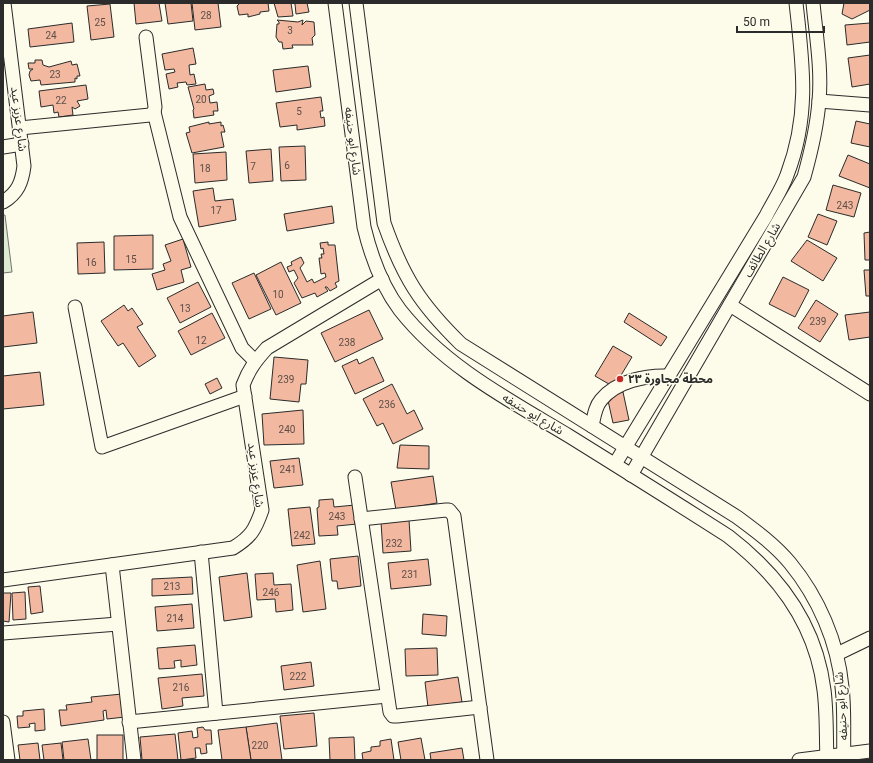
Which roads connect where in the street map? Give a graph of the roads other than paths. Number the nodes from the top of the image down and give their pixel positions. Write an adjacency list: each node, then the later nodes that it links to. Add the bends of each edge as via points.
1 (4, 3): 10 (street, شارع عزيز عيد)
2 (335, 3): 14 (street, شارع ابو حنيفه, via 364,227 371,254)
3 (356, 3): 21 (street, شارع ابو حنيفه, via 384,223 396,257 413,290 435,319 461,344)
4 (796, 3): 18 (street, شارع الطائف, via 804,87 800,132 787,175 766,216)
5 (813, 3): 7 (street, شارع الطائف)
6 (146, 37): 9 (street, via 156,107)
7 (819, 101): 8 (street); 15 (street, شارع الطائف, via 814,139 804,177)
8 (870, 105)
9 (154, 112): 10 (street, via 150,115); 17 (street, via 180,217 242,348)
10 (20, 128): 11 (street, شارع عزيز عيد)
11 (22, 144): 12 (street); 13 (street, شارع عزيز عيد, via 22,182 13,196)
12 (3, 147)
13 (3, 202)
14 (382, 279): 17 (street, شارع عزيز عيد, via 267,348); 24 (street, شارع ابو حنيفه, via 399,309 422,335 448,358 495,391)
15 (730, 305): 19 (street); 23 (street, شارع الطائف)
16 (75, 307): 20 (street, via 102,447)
17 (254, 361): 20 (street, شارع عزيز عيد, via 243,385)
18 (669, 376): 21 (street, via 648,376 614,388 600,400); 22 (street, شارع الطائف)
19 (870, 394)
20 (245, 396): 28 (street, شارع عزيز عيد, via 262,510 255,530 246,541 233,548)
21 (592, 426): 22 (street, شارع ابو حنيفه)
22 (626, 447): 23 (street, شارع ابو حنيفه); 24 (street, شارع الطائف)
23 (641, 456): 25 (street, شارع الطائف); 34 (street, شارع ابو حنيفه, via 737,516 790,562 810,591 826,622)
24 (615, 464): 25 (street, شارع ابو حنيفه)
25 (631, 475): 42 (street, شارع ابو حنيفه, via 728,536 753,555 775,577 793,602 808,630 818,659 824,690)
26 (355, 477): 27 (street)
27 (361, 519): 35 (street); 36 (street, via 446,510 452,512)
28 (201, 552): 29 (street, شارع عزيز عيد); 37 (street)
29 (112, 565): 30 (street, شارع عزيز عيد); 31 (street)
30 (3, 580)
31 (118, 624): 32 (street); 39 (street)
32 (3, 633)
33 (870, 638): 34 (street)
34 (837, 654): 41 (street, شارع ابو حنيفه, via 842,687)
35 (387, 696): 36 (street, via 393,716); 37 (street)
36 (480, 707): 45 (street)
37 (216, 713): 39 (street)
38 (3, 722): 43 (street)
39 (130, 722): 44 (street)
40 (870, 751): 41 (street)
41 (844, 757): 42 (street)
42 (826, 758): 46 (street)
43 (8, 760)
44 (134, 760)
45 (487, 760)
46 (799, 760)

